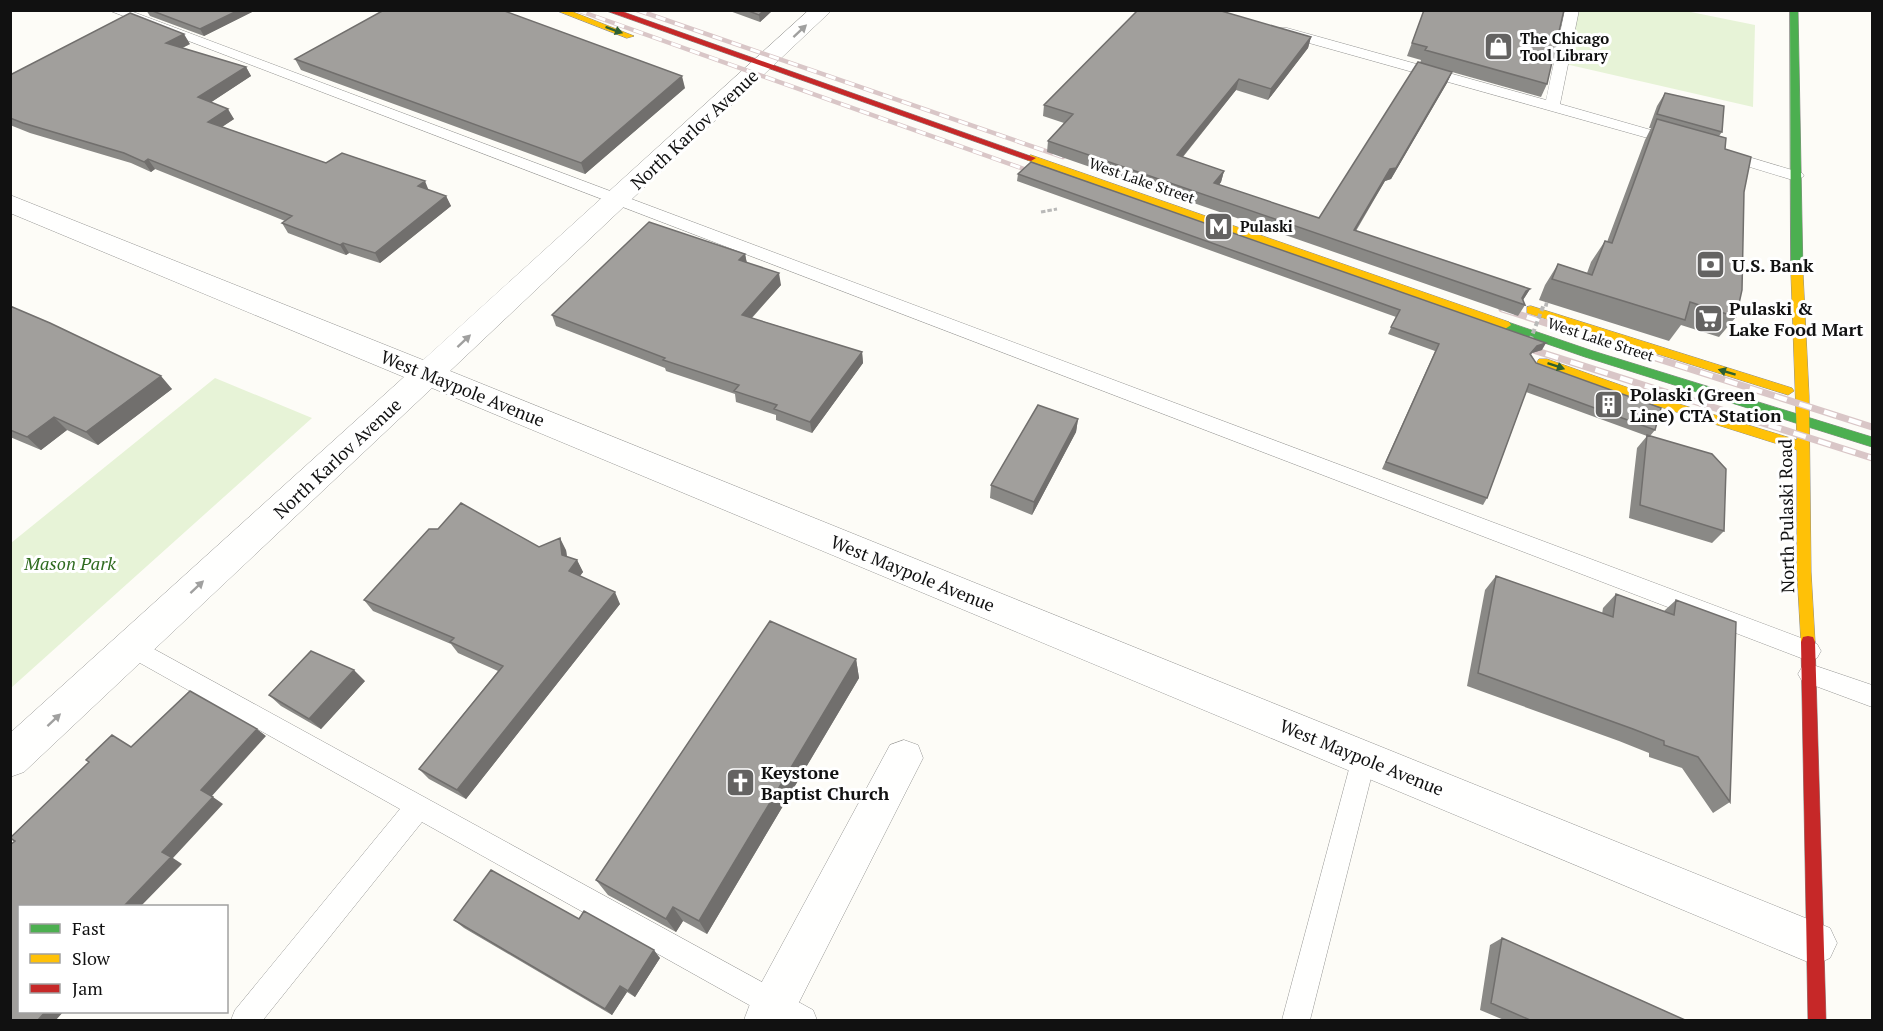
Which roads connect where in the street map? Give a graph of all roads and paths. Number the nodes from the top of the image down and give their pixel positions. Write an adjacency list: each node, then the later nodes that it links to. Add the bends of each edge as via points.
1 (114, 10): 14 (lane)
2 (559, 10): 8 (main road, one-way to 8)
3 (608, 10): 9 (main road, West Lake Street)
4 (822, 10): 9 (street, North Karlov Avenue, one-way to 4)
5 (1572, 10): 10 (lane)
6 (1794, 10): 13 (main road, North Pulaski Road)
7 (1264, 26): 10 (lane)
8 (649, 43)
9 (763, 65): 14 (street, North Karlov Avenue); 23 (main road, West Lake Street, via 1589,354)
10 (1552, 107): 11 (lane)
11 (1685, 144)
12 (1708, 151): 13 (lane)
13 (1796, 176): 22 (main road, North Pulaski Road, via 1797,293)
14 (617, 200): 21 (street, North Karlov Avenue, one-way to 14); 27 (lane)
15 (10, 202): 21 (street, West Maypole Avenue)
16 (1057, 208): 17 (path)
17 (1041, 212)
18 (1513, 304): 22 (main road, West Lake Street, one-way to 18)
19 (1548, 305): 20 (path, bridge, via 1544,304)
20 (1530, 351): 25 (main road, one-way to 25, via 1639,396)
21 (428, 374): 26 (street, North Karlov Avenue, one-way to 21); 30 (street, West Maypole Avenue)
22 (1808, 398): 23 (main road, North Pulaski Road)
23 (1803, 420): 24 (main road, West Lake Street); 25 (main road, North Pulaski Road)
24 (1872, 442)
25 (1803, 447): 27 (main road, North Pulaski Road)
26 (132, 648): 31 (street, North Karlov Avenue, one-way to 26); 32 (lane)
27 (1809, 662): 28 (lane); 33 (main road, North Pulaski Road)
28 (1872, 696)
29 (904, 758): 34 (street)
30 (1364, 758): 33 (street, West Maypole Avenue); 36 (lane)
31 (10, 759)
32 (419, 807): 34 (lane); 35 (lane)
33 (1815, 943): 37 (main road, North Pulaski Road)
34 (781, 1015)
35 (245, 1020)
36 (1296, 1020)
37 (1817, 1020)

